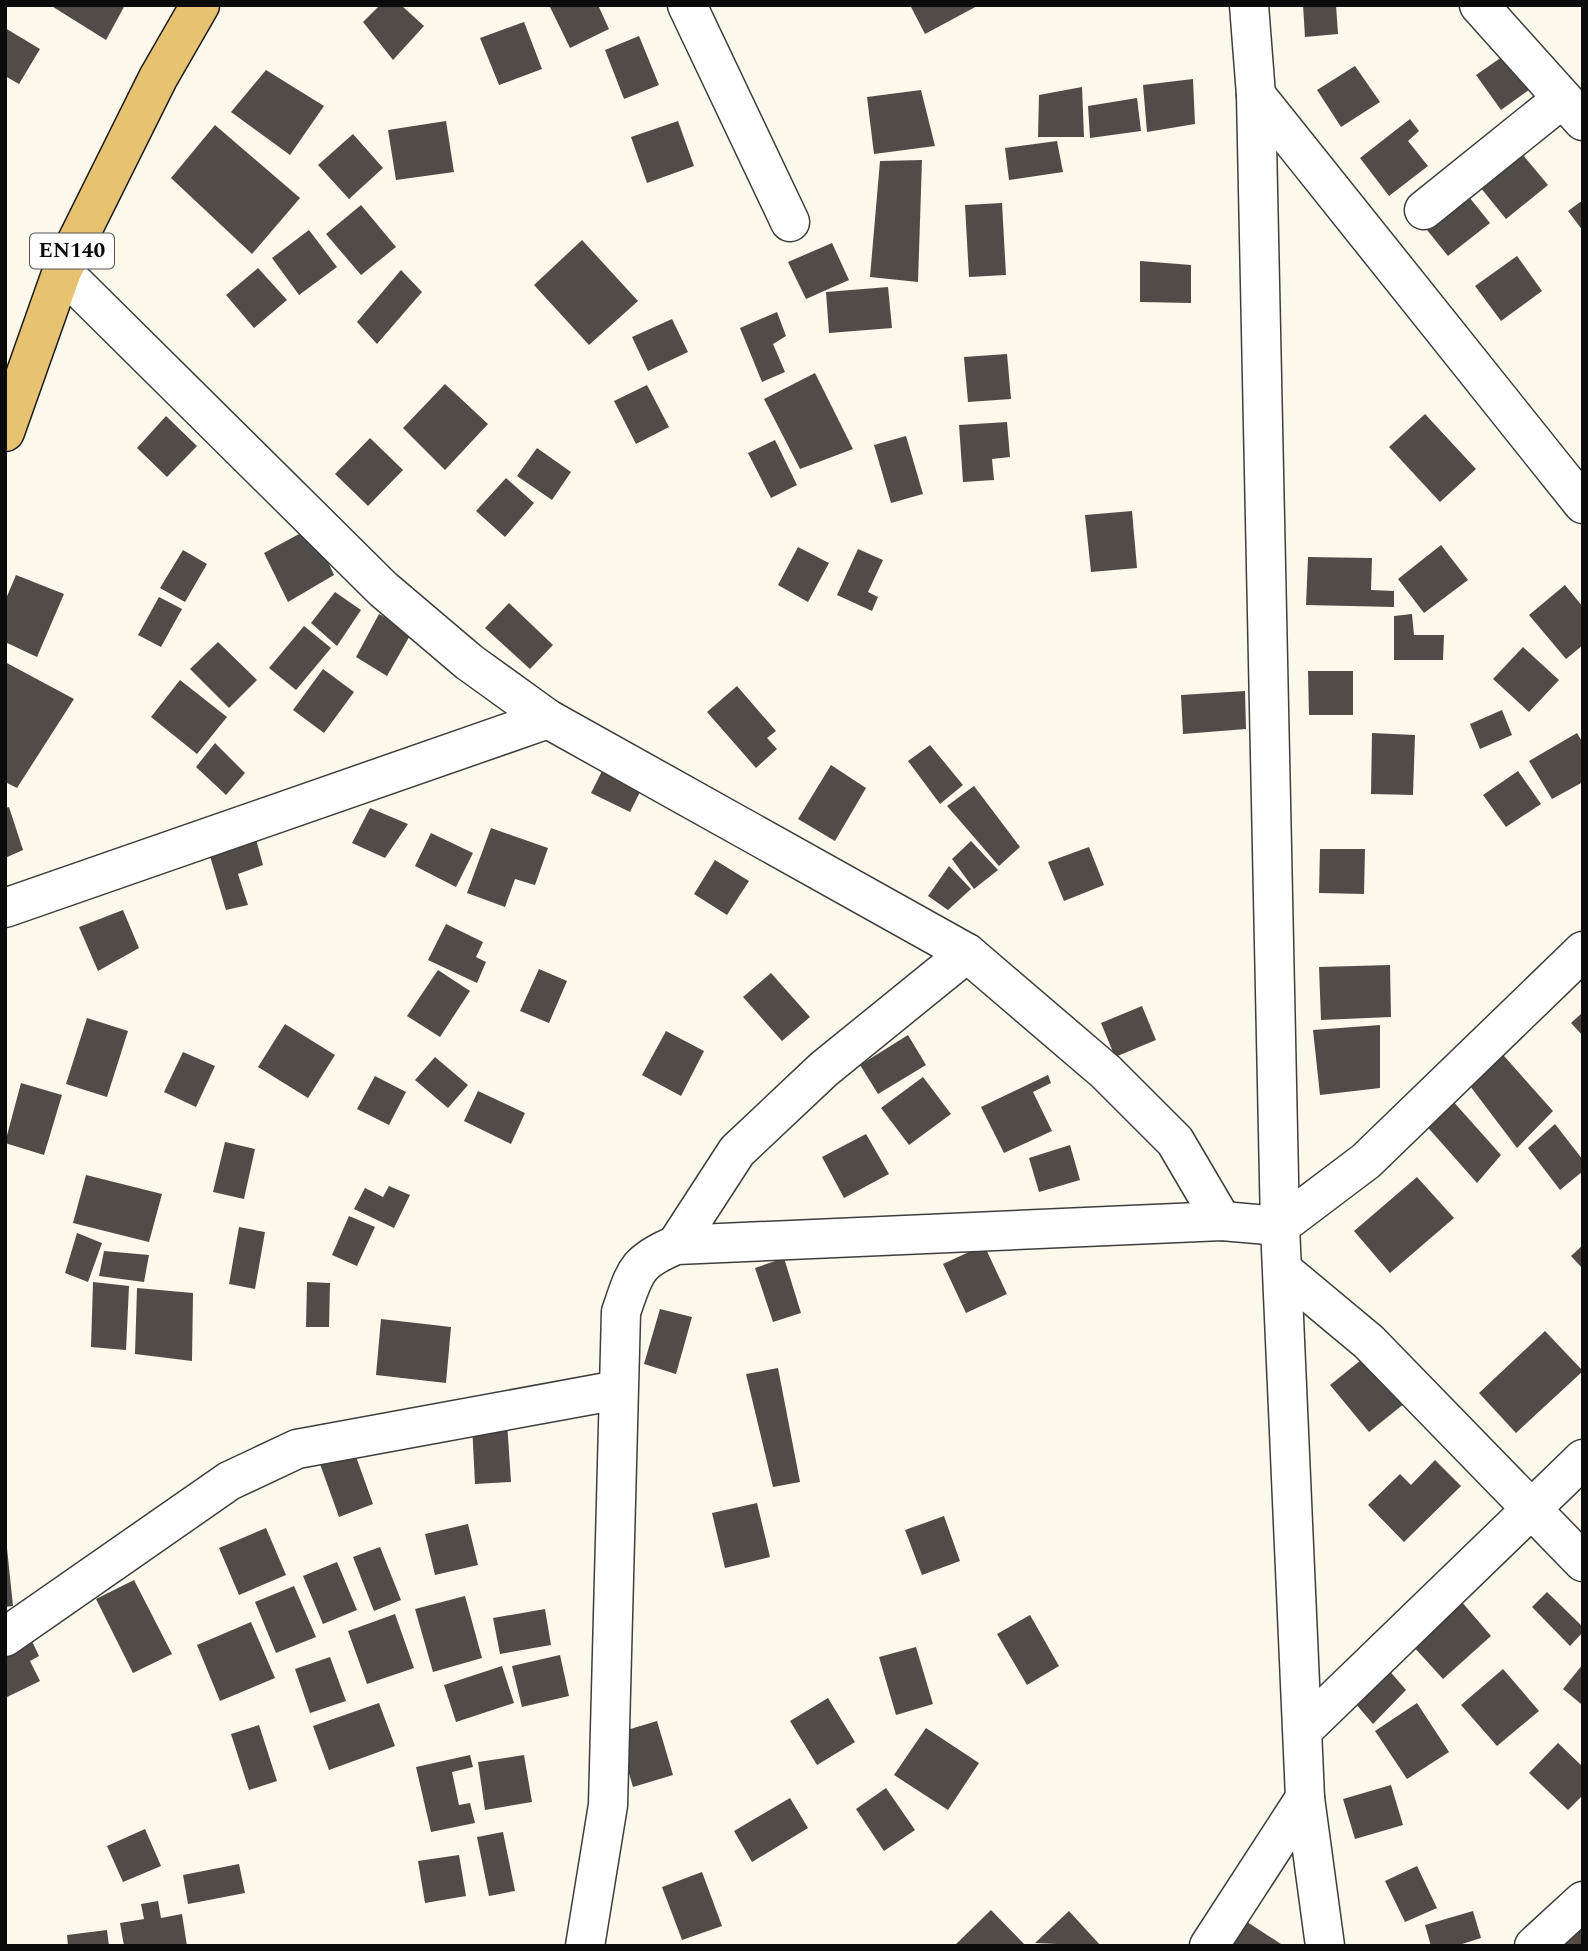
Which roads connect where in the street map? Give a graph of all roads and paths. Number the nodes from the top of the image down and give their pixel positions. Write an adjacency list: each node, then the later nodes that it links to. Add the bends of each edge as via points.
1 (200, 5): 9 (main road, EN140)
2 (687, 5): 8 (street)
3 (1249, 5): 5 (street)
4 (1479, 5): 6 (street)
5 (1256, 95): 11 (street); 17 (street)
6 (1573, 110): 7 (street)
7 (1424, 210)
8 (790, 222)
9 (62, 271): 10 (main road, EN140); 12 (street, via 383,589 469,662)
10 (5, 432)
11 (1583, 504)
12 (548, 719): 13 (street); 15 (street)
13 (5, 908)
14 (1583, 951): 17 (street, via 1366,1161)
15 (967, 953): 16 (street, via 1106,1072 1175,1141); 18 (street, via 824,1069 737,1151)
16 (1222, 1221): 17 (street); 18 (street)
17 (1280, 1226): 19 (street)
18 (676, 1245): 20 (street, via 649,1256 634,1277 621,1312)
19 (1284, 1272): 22 (street, via 1369,1342); 25 (street)
20 (618, 1390): 24 (street, via 297,1449 229,1481); 28 (street, via 608,1805)
21 (1583, 1459): 22 (street)
22 (1533, 1508): 23 (street); 25 (street)
23 (1583, 1562)
24 (5, 1637)
25 (1303, 1730): 26 (street)
26 (1305, 1798): 29 (street); 30 (street)
27 (1583, 1901): 31 (street)
28 (585, 1946)
29 (1209, 1946)
30 (1325, 1946)
31 (1534, 1946)

